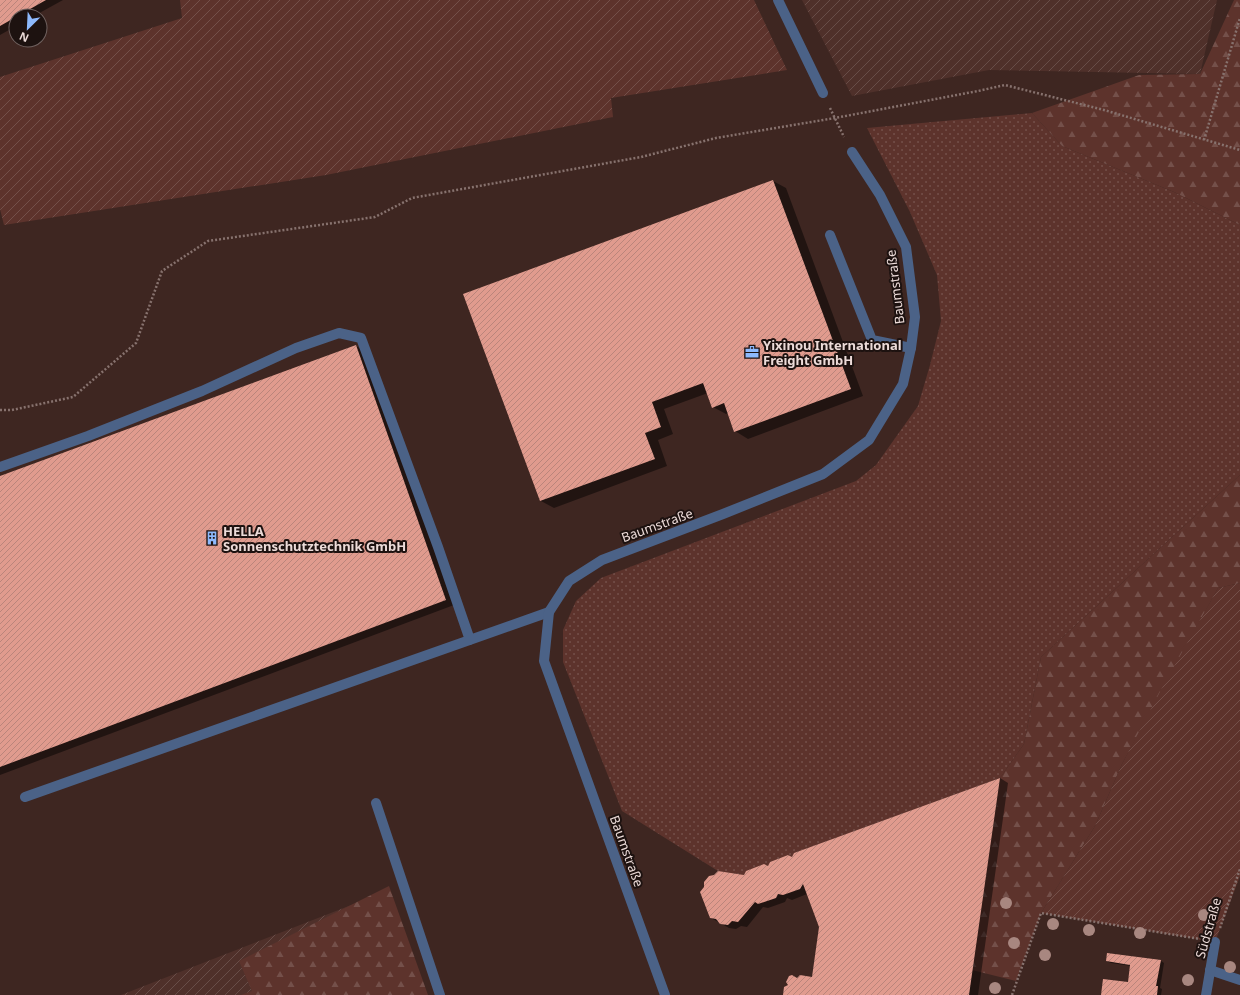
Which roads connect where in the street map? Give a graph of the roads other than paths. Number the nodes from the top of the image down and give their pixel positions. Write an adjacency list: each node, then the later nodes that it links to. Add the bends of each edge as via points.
1 (778, 0): 2 (street)
2 (823, 93)
3 (852, 152): 5 (street, Baumstraße, via 880,195 906,247 915,317)
4 (830, 235): 5 (street, via 872,340)
5 (912, 348): 7 (street, Baumstraße, via 903,384 869,440 823,474 602,560 569,581)
6 (0, 467): 8 (street, via 88,436 188,396 296,348 339,333 361,338)
7 (549, 612): 8 (street); 15 (street, Baumstraße, via 544,661)
8 (470, 640): 9 (street)
9 (25, 797)
10 (376, 803): 14 (street)
11 (1215, 942): 12 (street, Südstraße)
12 (1210, 970): 13 (street); 16 (street, Südstraße)
13 (1240, 980)
14 (440, 995)
15 (665, 995)
16 (1206, 995)

